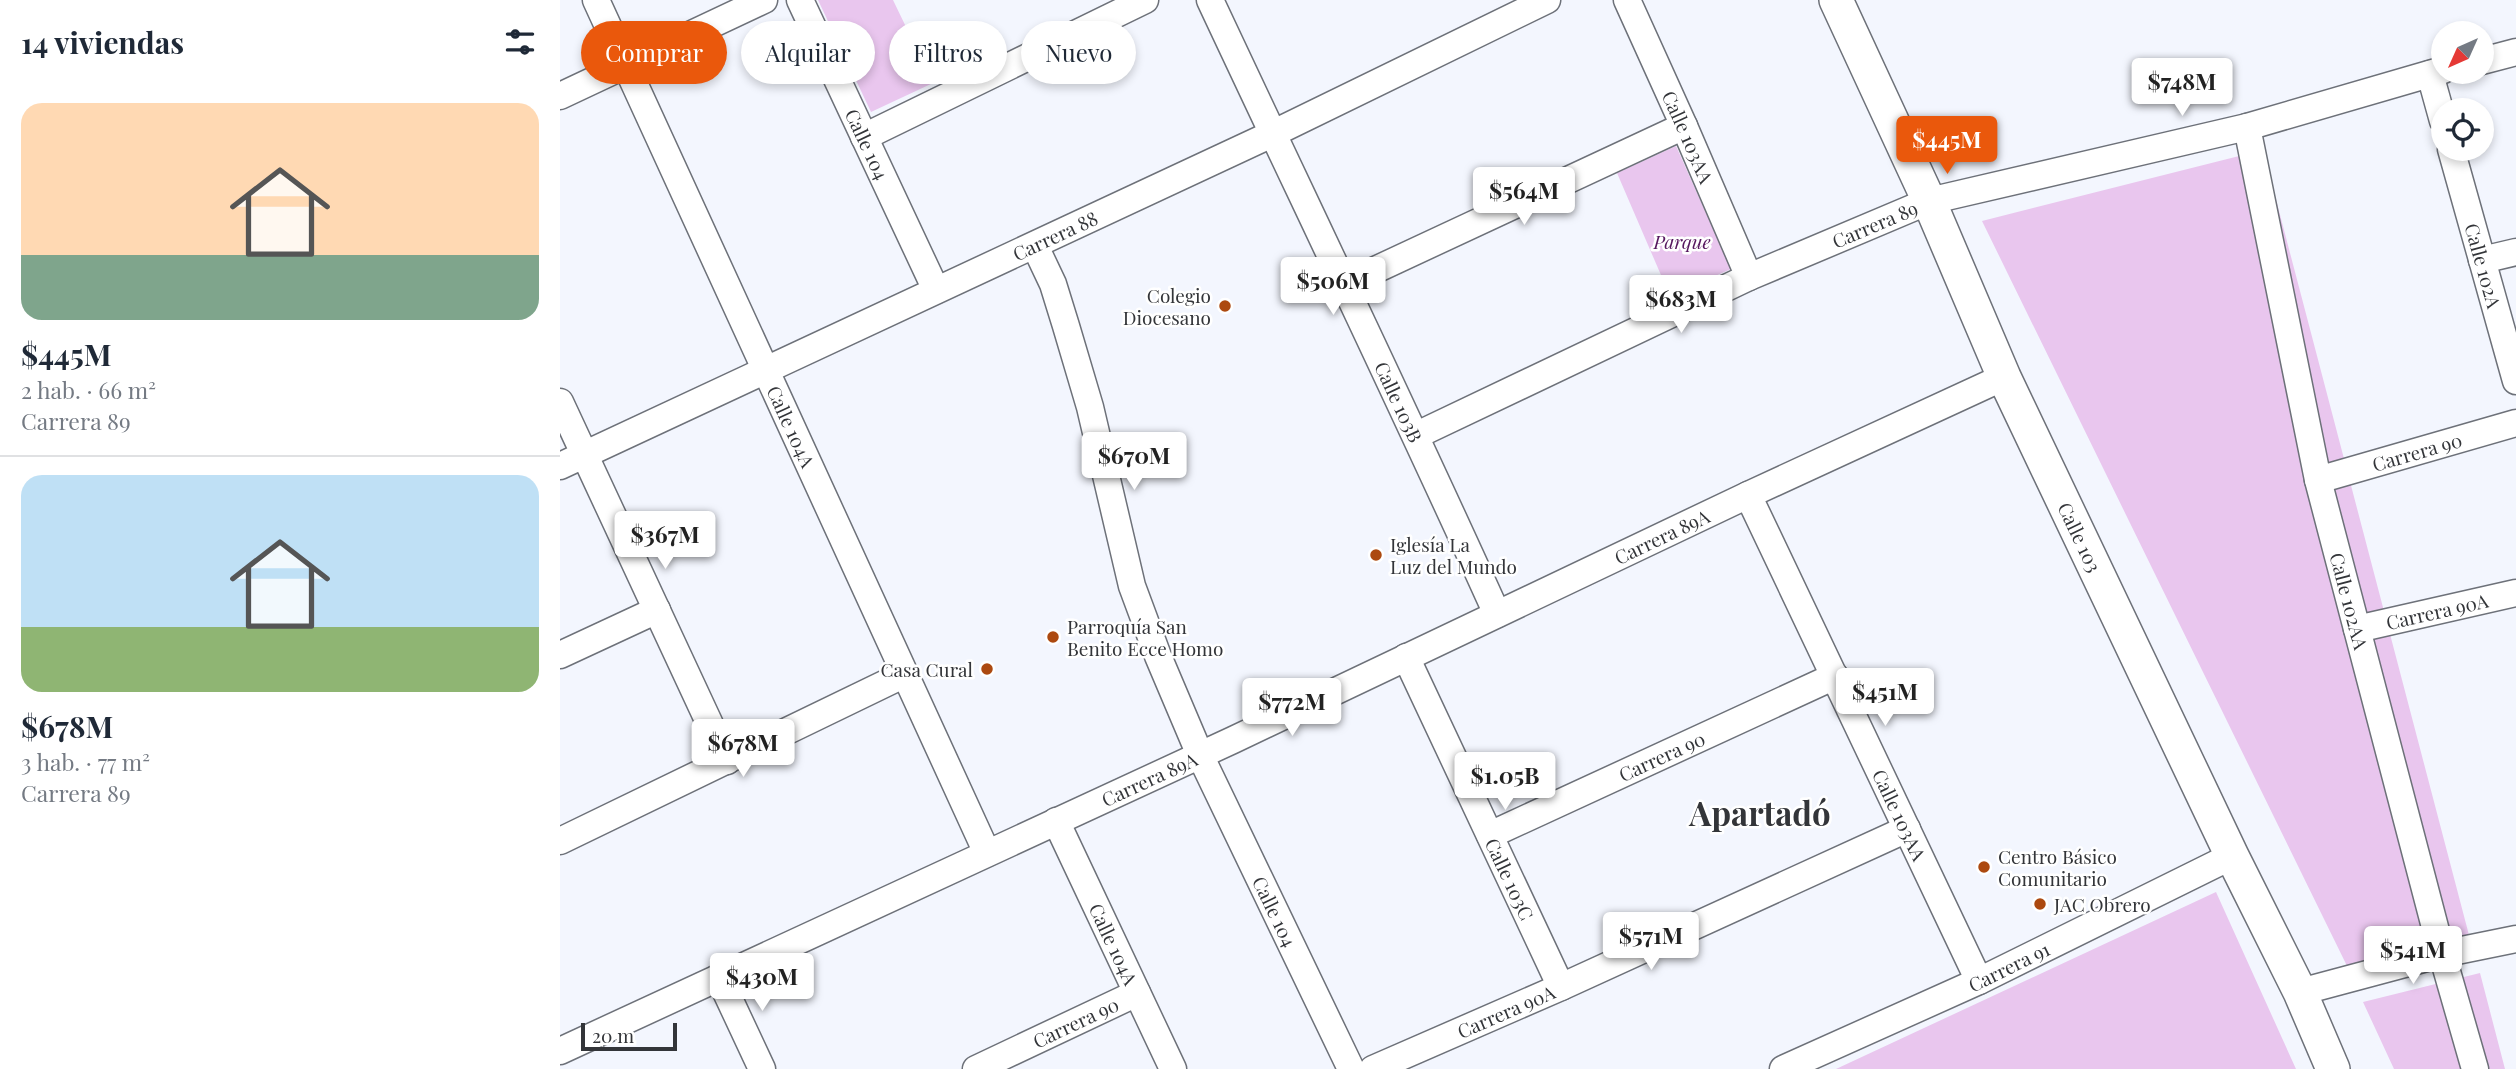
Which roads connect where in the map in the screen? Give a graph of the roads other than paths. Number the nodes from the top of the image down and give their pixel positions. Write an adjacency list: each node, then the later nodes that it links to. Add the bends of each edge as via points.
1 (596, 0): 9 (street, Calle 104A)
2 (764, 0): 10 (street)
3 (800, 0): 20 (street, Calle 104)
4 (1145, 0): 20 (street)
5 (1210, 0): 19 (street, Calle 103B)
6 (1547, 0): 19 (street, Carrera 88)
7 (1627, 0): 17 (street, Calle 103AA)
8 (1836, 0): 22 (street, Calle 103)
9 (606, 21)
10 (719, 21)
11 (2516, 52): 12 (street)
12 (2494, 58)
13 (2431, 73): 18 (street, Carrera 89)
14 (586, 84): 16 (street)
15 (635, 84): 29 (street, Calle 104A)
16 (560, 96)
17 (1684, 126): 26 (street, Calle 103AA); 27 (street)
18 (2247, 127): 22 (street, Carrera 89); 37 (street, Calle 102AA)
19 (1272, 134): 23 (street, Carrera 88); 27 (street, Calle 103B)
20 (864, 137): 28 (street, Calle 104)
21 (2454, 161): 25 (street, Calle 102A)
22 (1929, 201): 26 (street, Carrera 89); 30 (street, Calle 103)
23 (1035, 246): 28 (street, Carrera 88); 47 (street, Calle 104, via 1053,284 1090,407 1132,586)
24 (2516, 252): 25 (street)
25 (2482, 261): 31 (street, Calle 102A)
26 (1749, 276): 34 (street, Carrera 89)
27 (1343, 285): 34 (street, Calle 103B)
28 (936, 290): 29 (street, Carrera 88)
29 (765, 370): 35 (street, Carrera 88); 45 (street, Calle 104A)
30 (2004, 377): 38 (street, Carrera 89A); 54 (street, Calle 103)
31 (2516, 381)
32 (560, 401): 35 (street)
33 (2516, 423): 37 (street, Carrera 90)
34 (1417, 435): 41 (street, Calle 103B)
35 (585, 454): 36 (street, Carrera 88); 40 (street)
36 (560, 466)
37 (2318, 480): 42 (street, Calle 102AA)
38 (1748, 495): 41 (street, Carrera 89A); 46 (street, Calle 103AA)
39 (2516, 593): 42 (street, Carrera 90A)
40 (657, 610): 43 (street); 48 (street)
41 (1497, 614): 44 (street, Carrera 89A)
42 (2357, 629): 56 (street, Calle 102AA)
43 (560, 655)
44 (1406, 657): 47 (street, Carrera 89A); 51 (street, Calle 103C)
45 (905, 674): 48 (street); 53 (street, Calle 104A)
46 (1835, 676): 50 (street, Calle 103AA); 51 (street, Carrera 90)
47 (1200, 755): 49 (street, Carrera 89A); 66 (street, Calle 104)
48 (727, 761): 52 (street)
49 (1056, 821): 53 (street, Carrera 89A); 61 (street, Calle 104A)
50 (1907, 829): 58 (street, Calle 103AA); 59 (street, Carrera 90A)
51 (1490, 835): 59 (street, Calle 103C)
52 (560, 841)
53 (987, 853): 57 (street, Carrera 89A)
54 (2232, 856): 58 (street, Carrera 91); 60 (street, Calle 103)
55 (2516, 939): 56 (street)
56 (2442, 954): 60 (street); 70 (street, Calle 102AA)
57 (719, 977): 62 (street, Carrera 89A); 63 (street)
58 (1979, 981): 68 (street, Carrera 91)
59 (1561, 987): 67 (street, Carrera 90A)
60 (2300, 992): 69 (street, Calle 103)
61 (1137, 993): 64 (street, Carrera 90); 65 (street, Calle 104A)
62 (566, 1056)
63 (762, 1069)
64 (976, 1069)
65 (1172, 1069)
66 (1351, 1069)
67 (1373, 1069)
68 (1783, 1069)
69 (2333, 1069)
70 (2475, 1069)

